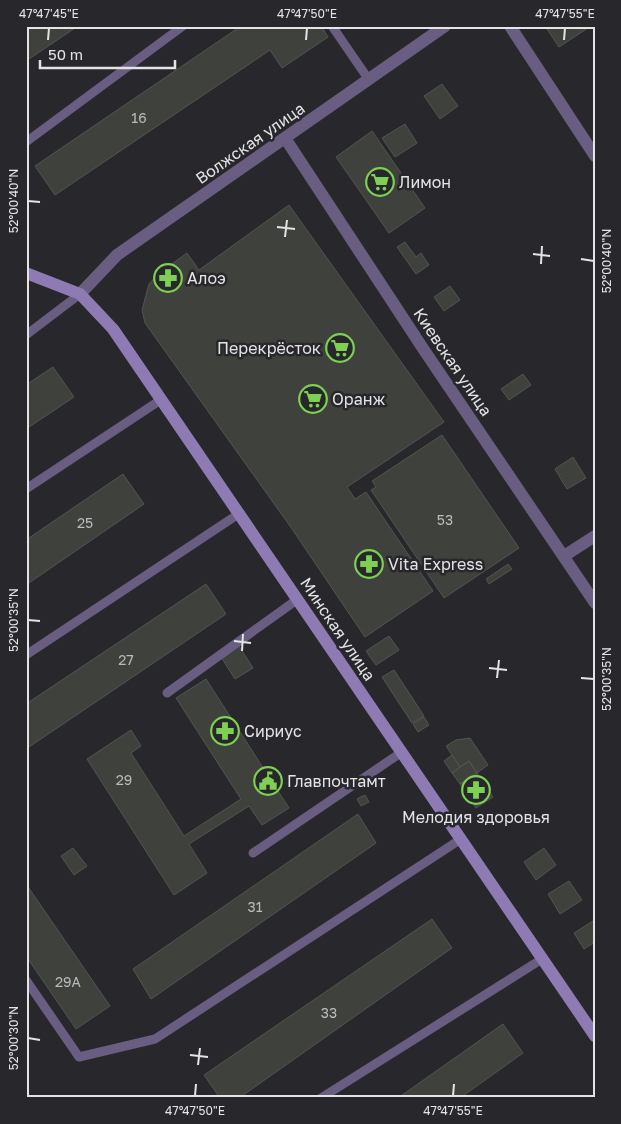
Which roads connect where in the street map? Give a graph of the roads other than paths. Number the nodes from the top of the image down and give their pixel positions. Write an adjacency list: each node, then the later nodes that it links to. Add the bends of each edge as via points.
1 (184, 26): 7 (lane)
2 (332, 26): 5 (lane)
3 (445, 26): 5 (street, Волжская улица)
4 (510, 26): 8 (street)
5 (368, 80): 6 (street, Волжская улица)
6 (285, 138): 10 (street, Волжская улица, via 118,255); 16 (street, Киевская улица)
7 (26, 142)
8 (595, 156)
9 (26, 273): 10 (main road, Минская улица)
10 (80, 294): 11 (lane); 12 (main road, Минская улица, via 113,329)
11 (26, 335)
12 (162, 399): 13 (lane); 14 (main road, Минская улица)
13 (26, 488)
14 (240, 513): 17 (main road, Минская улица); 19 (lane)
15 (595, 536): 16 (street)
16 (564, 556): 18 (street, Киевская улица)
17 (298, 599): 20 (lane); 21 (main road, Минская улица)
18 (595, 603)
19 (26, 655)
20 (167, 693)
21 (402, 752): 22 (main road, Минская улица); 23 (lane)
22 (461, 840): 24 (main road, Минская улица); 25 (lane, via 155,1039 79,1057)
23 (253, 854)
24 (542, 959): 26 (main road, Минская улица); 27 (lane)
25 (26, 980)
26 (595, 1036)
27 (321, 1098)

